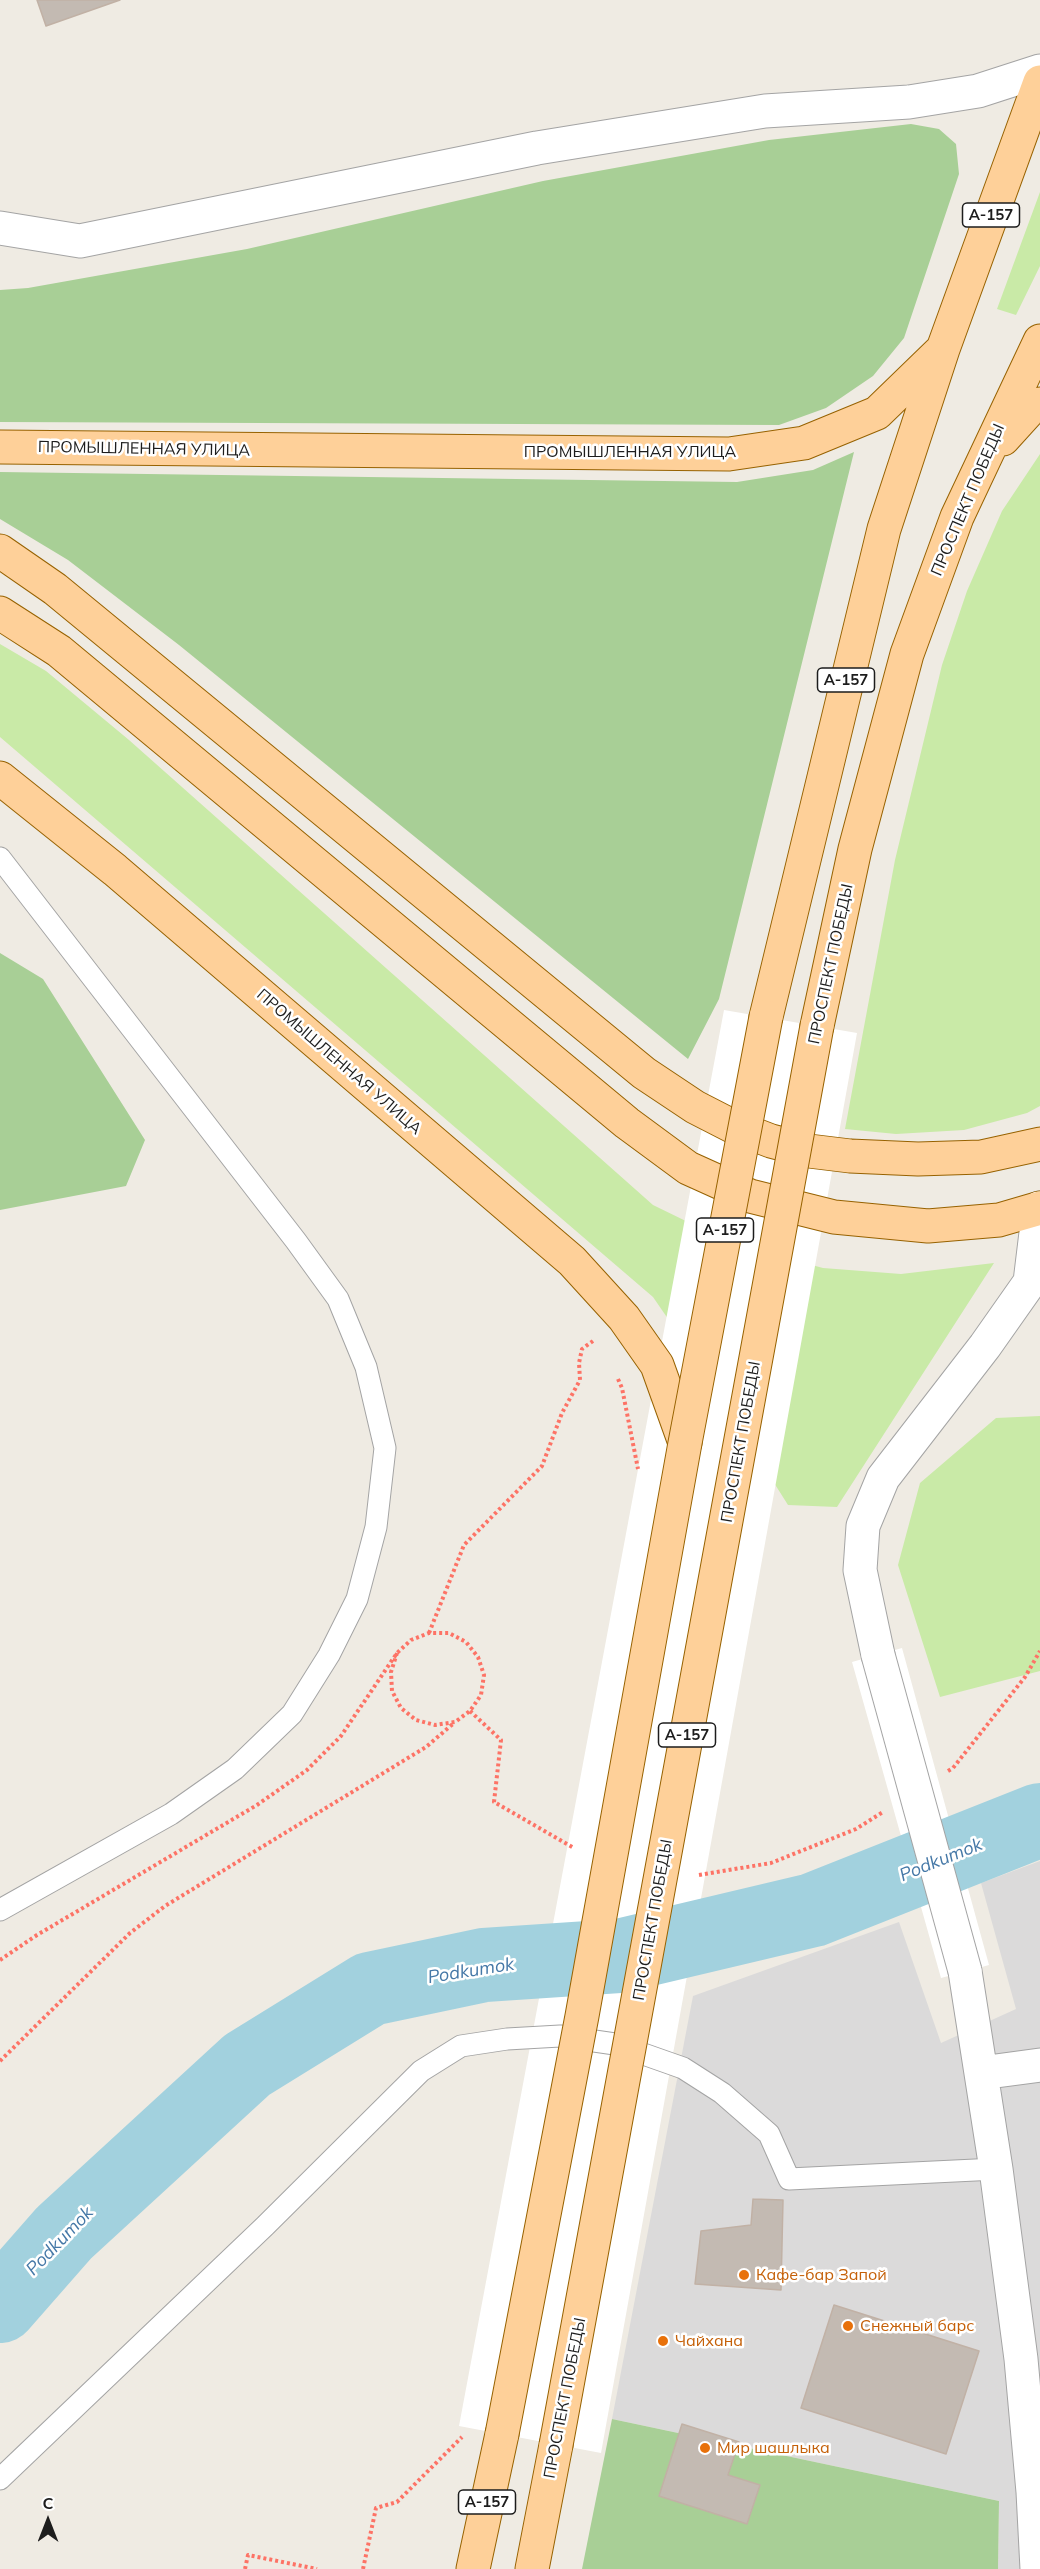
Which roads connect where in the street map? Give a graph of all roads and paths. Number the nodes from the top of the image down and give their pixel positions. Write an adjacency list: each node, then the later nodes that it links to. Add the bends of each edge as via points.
1 (1040, 71): 3 (street, via 978,92 909,102 765,111 537,148 80,241)
2 (1040, 82): 5 (main road, ПРОМЫШЛЕННАЯ УЛИЦА / А-157)
3 (0, 228)
4 (1040, 341): 8 (main road, ПРОСПЕКТ ПОБЕДЫ / А-157)
5 (943, 349): 7 (main road, ПРОМЫШЛЕННАЯ УЛИЦА, via 877,413 804,443 729,454); 16 (main road, А-157, bridge, via 884,529 766,1017)
6 (1040, 404): 8 (main road, via 1031,408)
7 (0, 447)
8 (980, 465): 37 (main road, ПРОСПЕКТ ПОБЕДЫ / А-157, bridge, via 907,654 855,849 817,1026)
9 (0, 551): 13 (main road, via 64,597 644,1073 696,1107 771,1141 850,1156 981,1157)
10 (0, 613): 14 (main road, via 59,651 627,1123 688,1168 750,1196 834,1217 928,1226 999,1220)
11 (0, 778): 16 (main road, ПРОМЫШЛЕННАЯ УЛИЦА, via 115,870 572,1262 624,1318 657,1365)
12 (0, 858): 25 (lane, via 338,1299 366,1367 385,1448 376,1527 357,1599 329,1655 292,1714 235,1769 171,1814)
13 (1040, 1144)
14 (1040, 1208): 28 (street, bridge, via 1030,1282 883,1478 863,1526 860,1570 878,1655 965,1971)
15 (596, 1338): 17 (path, via 582,1349 580,1380 562,1413 542,1466 464,1545)
16 (685, 1443): 36 (main road, А-157, bridge, via 580,2027 502,2434)
17 (429, 1633): 19 (path, via 449,1633 466,1642 478,1657 484,1675 481,1695); 20 (path, via 411,1640 398,1653 391,1672 392,1691 401,1708 416,1720 435,1725)
18 (1040, 1651): 21 (path, via 1025,1677 953,1768)
19 (471, 1711): 20 (path); 23 (path, via 501,1740 494,1802)
20 (455, 1722): 26 (path, via 426,1748 165,1906 130,1933)
21 (943, 1774)
22 (885, 1810): 24 (path, via 856,1828 771,1863)
23 (583, 1854)
24 (697, 1875)
25 (0, 1910)
26 (0, 2061)
27 (1040, 2065): 28 (street)
28 (981, 2073): 29 (street)
29 (996, 2169): 31 (lane, via 789,2179 769,2134 722,2093 683,2068 615,2044 560,2036 460,2046 421,2071); 32 (street, via 1021,2359)
30 (462, 2436): 35 (path, via 397,2502 376,2508)
31 (0, 2479)
32 (1038, 2567)
33 (246, 2569): 34 (path, via 248,2555)
34 (317, 2569)
35 (363, 2569)
36 (472, 2569)
37 (532, 2569)

